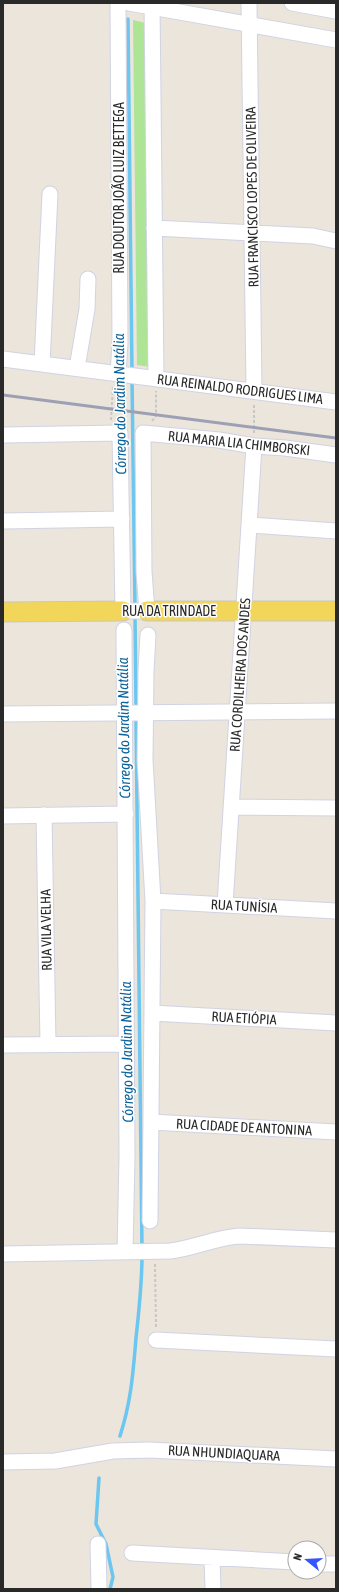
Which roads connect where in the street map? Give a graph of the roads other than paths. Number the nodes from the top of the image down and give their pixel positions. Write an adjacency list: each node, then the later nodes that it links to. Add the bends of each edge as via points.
1 (118, 3): 17 (street, RUA DOUTOR JOÃO LUIZ BETTEGA)
2 (129, 3): 5 (street)
3 (249, 3): 7 (street, RUA FRANCISCO LOPES DE OLIVEIRA)
4 (292, 3): 6 (street)
5 (152, 5): 7 (street); 10 (street)
6 (336, 11)
7 (249, 25): 8 (street); 11 (street, RUA FRANCISCO LOPES DE OLIVEIRA)
8 (336, 40)
9 (50, 194): 15 (street)
10 (154, 228): 11 (street); 18 (street)
11 (252, 232): 12 (street, via 313,236); 19 (street, RUA FRANCISCO LOPES DE OLIVEIRA)
12 (336, 242)
13 (88, 279): 16 (street, via 86,316)
14 (3, 359): 15 (street, RUA REINALDO RODRIGUES LIMA)
15 (42, 364): 16 (street, RUA REINALDO RODRIGUES LIMA)
16 (77, 368): 17 (street, RUA REINALDO RODRIGUES LIMA)
17 (118, 374): 18 (street, RUA REINALDO RODRIGUES LIMA)
18 (150, 378): 19 (street, RUA REINALDO RODRIGUES LIMA)
19 (254, 391): 20 (street, RUA REINALDO RODRIGUES LIMA)
20 (336, 402)
21 (3, 435): 24 (street, via 116,433)
22 (254, 446): 23 (street, RUA MARIA LIA CHIMBORSKI); 26 (street, RUA CORDILHEIRA DOS ANDES); 28 (street, RUA MARIA LIA CHIMBORSKI, via 143,433 144,572)
23 (336, 455)
24 (122, 519): 25 (street); 32 (street)
25 (3, 521)
26 (249, 525): 27 (street); 31 (street, RUA CORDILHEIRA DOS ANDES)
27 (336, 531)
28 (147, 611): 31 (main road, RUA DA TRINDADE); 32 (street, RUA DA TRINDADE)
29 (336, 611): 31 (main road, RUA DA TRINDADE)
30 (3, 612): 32 (main road, RUA DA TRINDADE)
31 (244, 612): 35 (street, RUA CORDILHEIRA DOS ANDES)
32 (123, 620): 37 (street)
33 (148, 636): 34 (street)
34 (147, 711): 35 (street); 37 (street); 44 (street, via 146,770)
35 (237, 711): 36 (street); 39 (street, RUA CORDILHEIRA DOS ANDES)
36 (336, 711)
37 (124, 712): 38 (street); 41 (street)
38 (3, 714)
39 (231, 807): 40 (street); 45 (street, RUA CORDILHEIRA DOS ANDES)
40 (336, 808)
41 (126, 814): 42 (street); 50 (street)
42 (44, 815): 43 (street); 49 (street, RUA VILA VELHA)
43 (3, 816)
44 (153, 901): 45 (street, RUA TUNÍSIA); 47 (street)
45 (225, 905): 46 (street, RUA TUNÍSIA)
46 (336, 911)
47 (152, 1013): 48 (street, RUA ETIÓPIA); 52 (street)
48 (336, 1023)
49 (48, 1044): 50 (street); 51 (street)
50 (126, 1044): 56 (street)
51 (3, 1045)
52 (151, 1122): 53 (street, RUA CIDADE DE ANTONINA); 54 (street)
53 (336, 1132)
54 (150, 1221)
55 (336, 1240): 56 (street, via 238,1236 182,1250)
56 (125, 1252): 57 (street)
57 (3, 1254)
58 (156, 1340): 59 (street)
59 (336, 1349)
60 (336, 1459): 61 (street, RUA NHUNDIAQUARA, via 164,1450 113,1451 55,1461)
61 (3, 1462)
62 (98, 1544): 66 (street)
63 (132, 1554): 64 (street)
64 (212, 1558): 65 (street); 67 (street)
65 (287, 1562)
66 (99, 1589)
67 (213, 1589)

